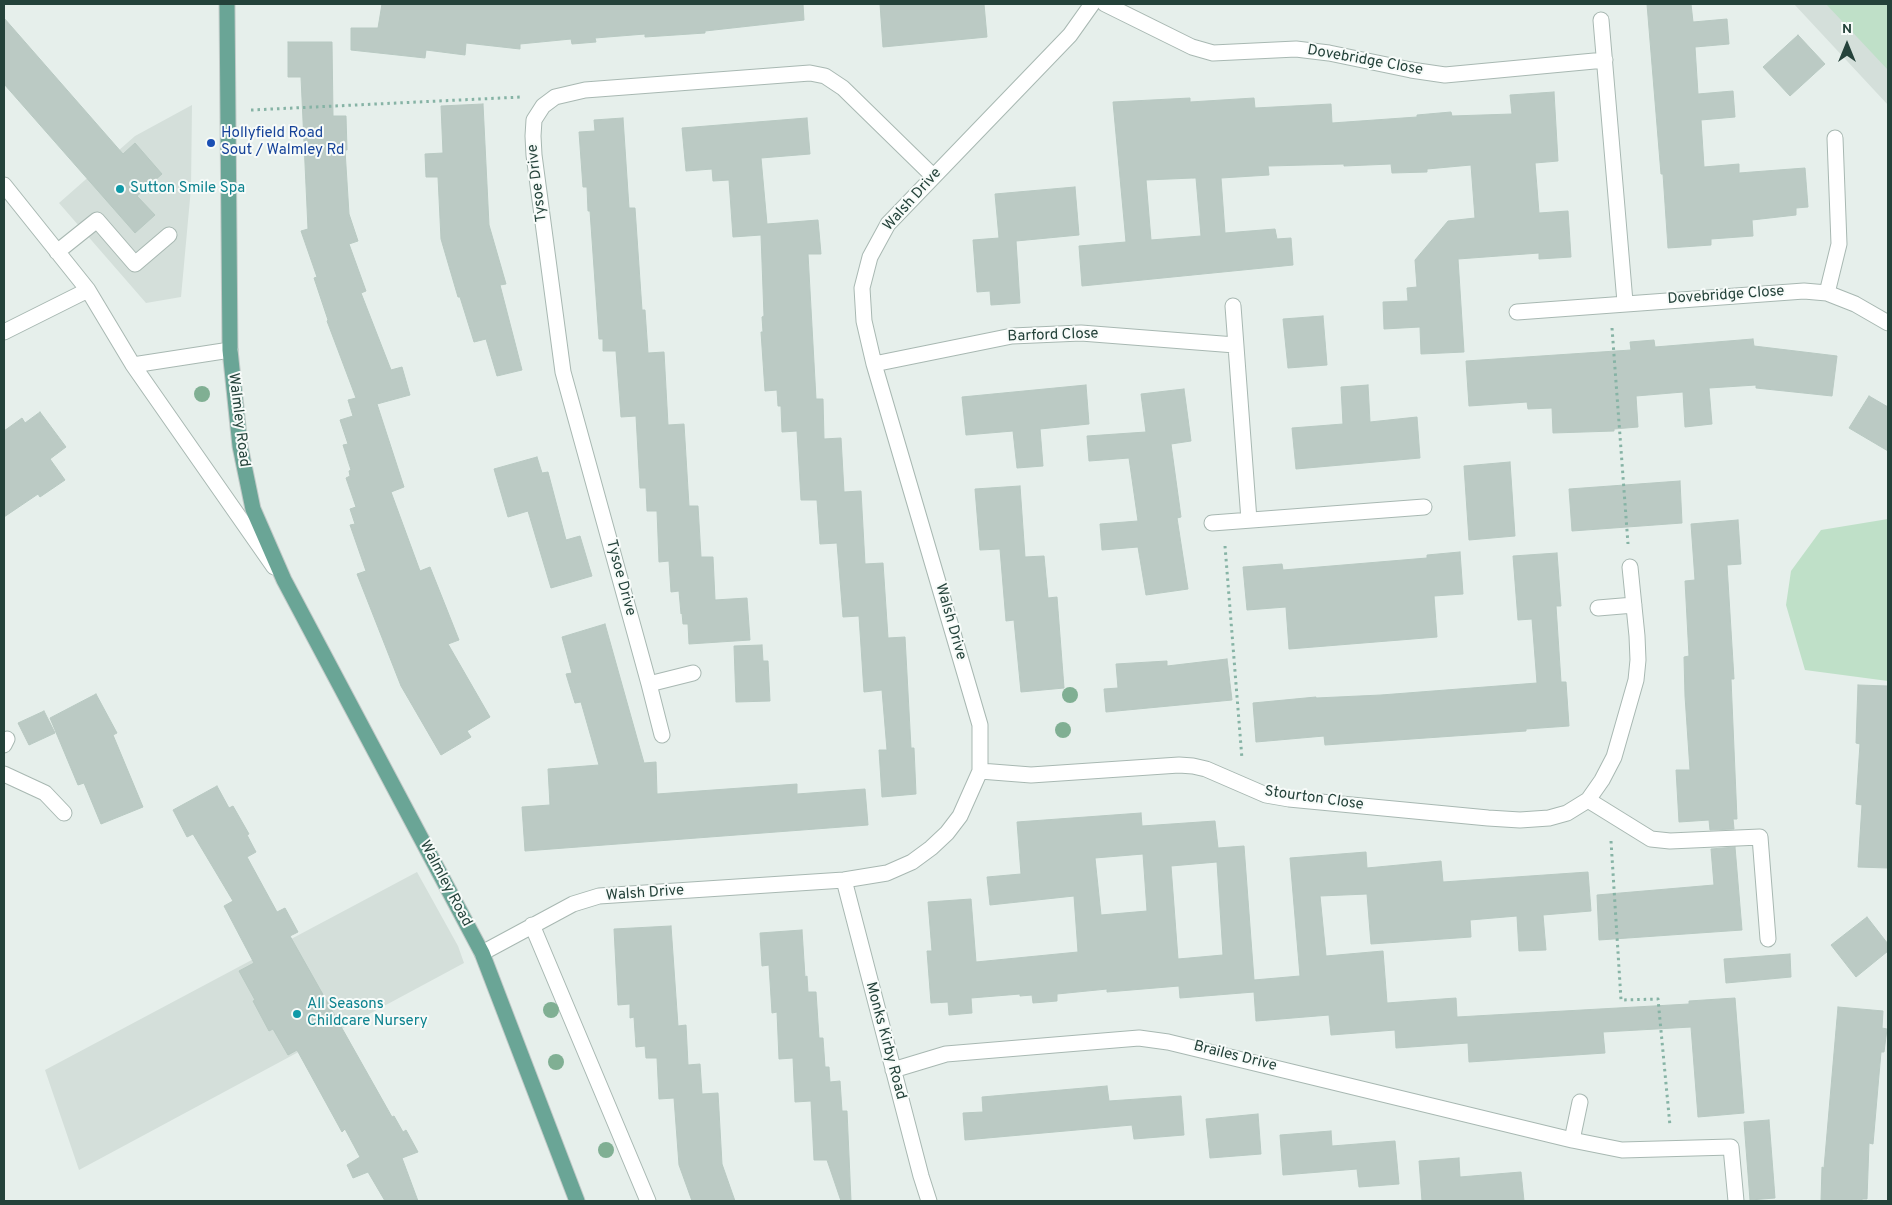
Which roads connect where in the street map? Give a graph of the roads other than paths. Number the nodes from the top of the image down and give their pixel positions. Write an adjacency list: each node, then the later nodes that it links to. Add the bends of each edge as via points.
1 (226, 4): 19 (main road, Walmley Road)
2 (1092, 4): 7 (street, Walsh Drive, via 1070,34)
3 (1105, 4): 5 (street, Dovebridge Close, via 1192,47 1213,53 1296,49 1445,75)
4 (1601, 20): 5 (street)
5 (1605, 60): 13 (street)
6 (1836, 138): 12 (street, via 1839,244)
7 (933, 176): 20 (street, Walsh Drive, via 888,224 870,257 862,288 864,321); 30 (street, Tysoe Drive, via 843,88 825,76 810,73 585,90 555,97 543,106 534,120 533,136 562,372)
8 (4, 185): 10 (street, Walmley Road)
9 (169, 235): 10 (street, via 135,264 96,220)
10 (57, 252): 11 (street, Walmley Road)
11 (88, 290): 17 (street); 21 (street, Walmley Road)
12 (1827, 293): 13 (street, Dovebridge Close, via 1804,291); 16 (street, Dovebridge Close)
13 (1618, 303): 15 (street, Dovebridge Close)
14 (1232, 306): 18 (street)
15 (1517, 312)
16 (1888, 323)
17 (4, 332)
18 (1235, 345): 20 (street, Barford Close, via 1071,333 1012,336); 23 (street)
19 (230, 350): 21 (street); 26 (main road, Walmley Road, via 240,446 253,509)
20 (874, 364): 32 (street, Walsh Drive, via 980,725)
21 (133, 365): 26 (street, Walmley Road)
22 (1424, 507): 23 (street)
23 (1249, 520): 24 (street)
24 (1218, 523)
25 (1630, 567): 27 (street, Stourton Close)
26 (284, 580): 39 (main road, Walmley Road)
27 (1634, 605): 28 (street); 34 (street, Stourton Close, via 1636,680 1614,757)
28 (1598, 608)
29 (693, 673): 30 (street)
30 (649, 684): 31 (street, Tysoe Drive)
31 (662, 736)
32 (980, 771): 34 (street, Stourton Close, via 1031,775 1179,765 1206,769 1266,795 1289,799 1520,820 1567,813); 36 (street, Walsh Drive, via 960,816 931,848 912,862 887,873)
33 (4, 774): 35 (street, via 45,793)
34 (1588, 800): 38 (street, via 1651,839 1670,842 1760,837)
35 (64, 813)
36 (844, 880): 37 (street, Walsh Drive, via 599,896 573,904); 40 (street, Monks Kirby Road)
37 (532, 925): 39 (street, Walsh Drive); 44 (street)
38 (1768, 939)
39 (482, 952): 43 (main road, Walmley Road)
40 (893, 1070): 42 (street, Brailes Drive, via 946,1054 1139,1038 1193,1047); 45 (street, Monks Kirby Road)
41 (1580, 1102): 42 (street)
42 (1572, 1140): 46 (street, Brailes Drive, via 1622,1150 1732,1147)
43 (577, 1201)
44 (648, 1201)
45 (929, 1201)
46 (1736, 1201)

